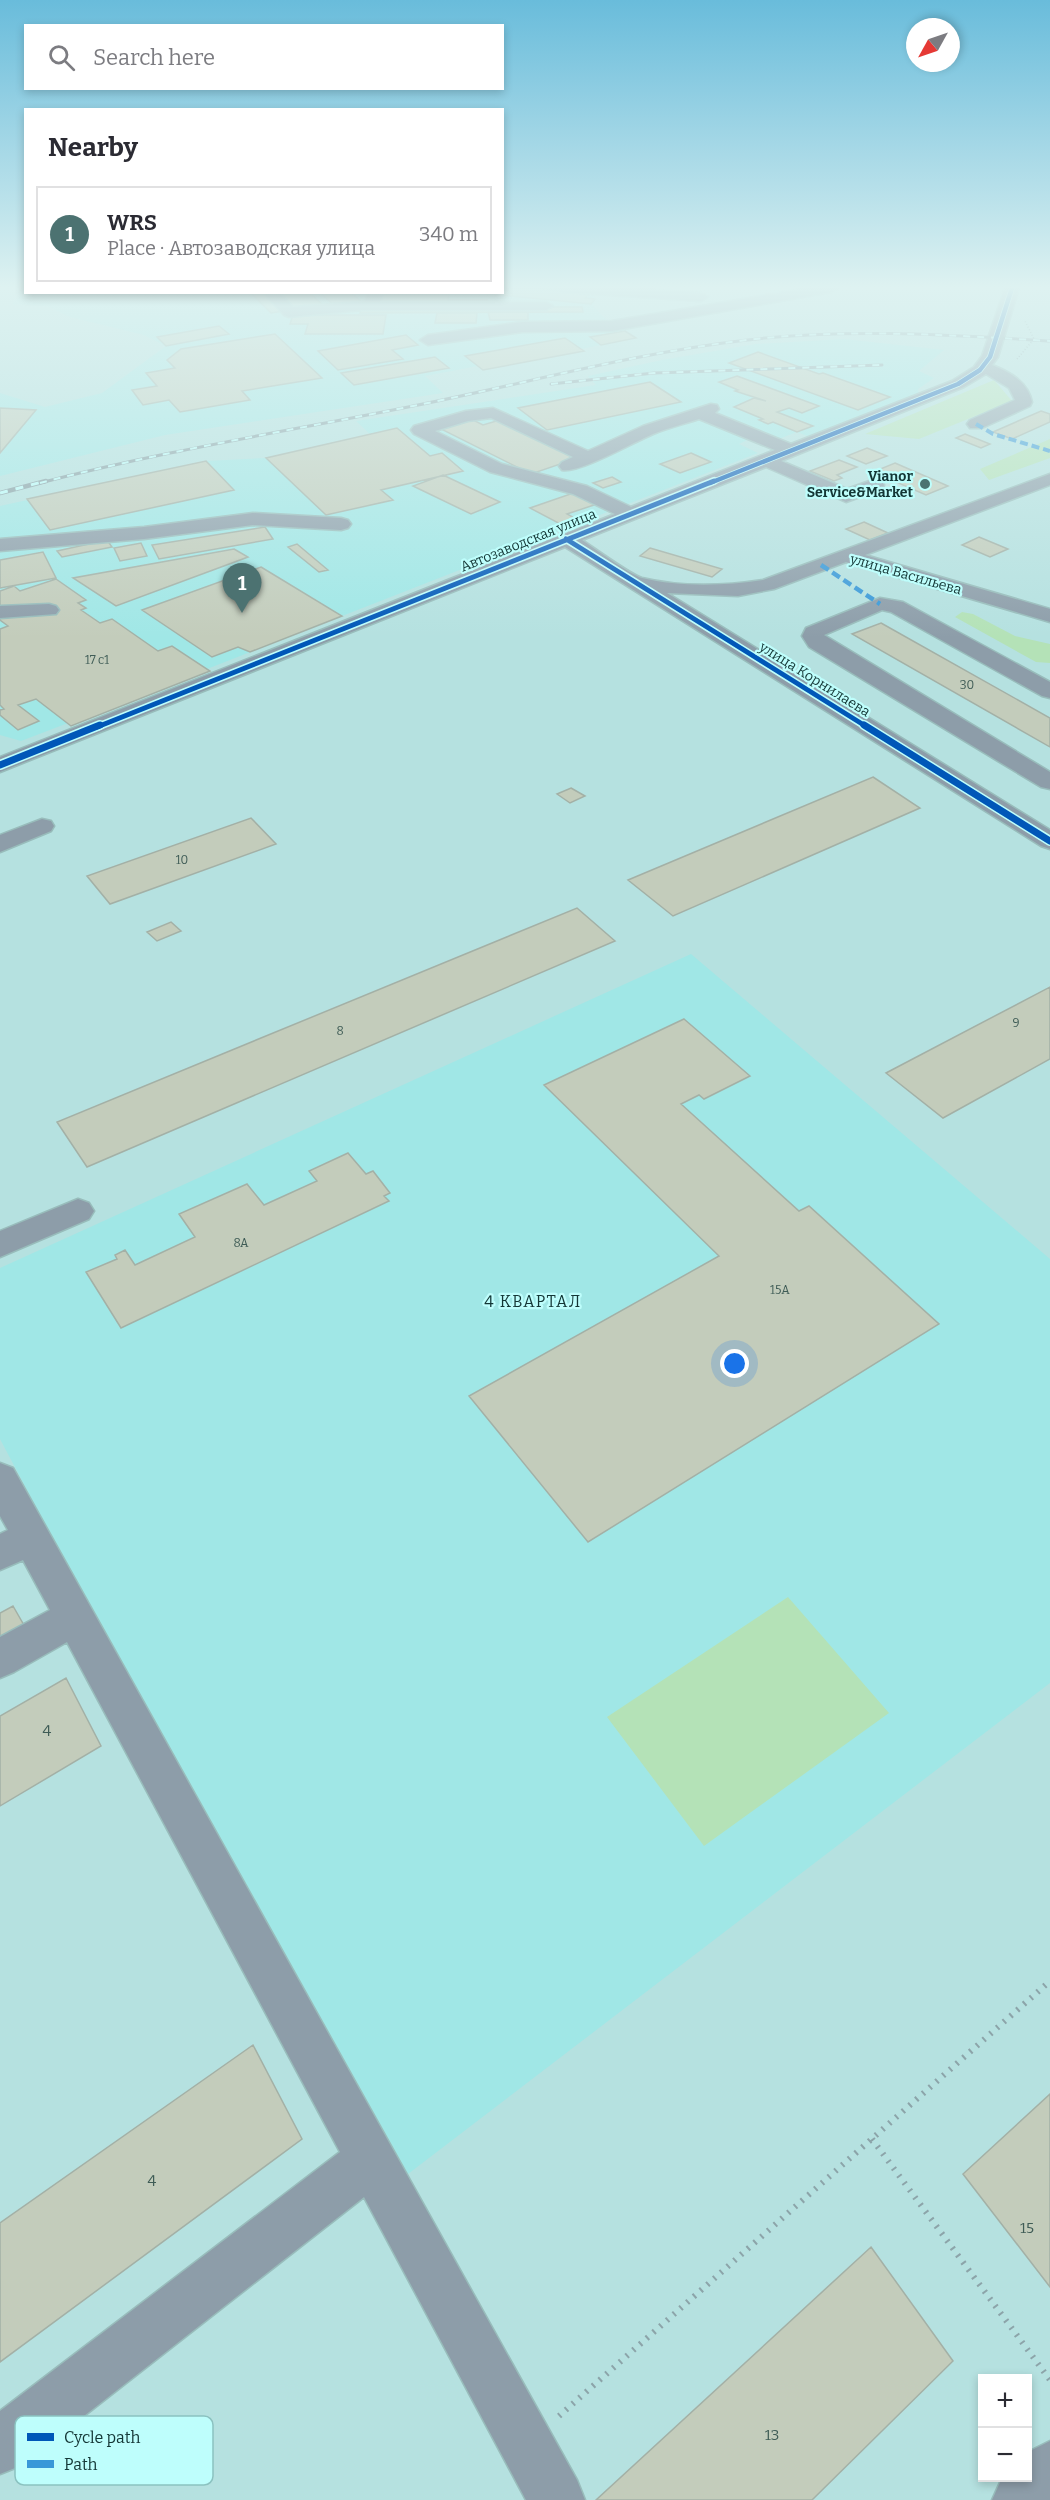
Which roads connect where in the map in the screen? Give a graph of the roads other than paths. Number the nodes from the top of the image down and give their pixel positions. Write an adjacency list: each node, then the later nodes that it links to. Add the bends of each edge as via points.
1 (893, 405): 4 (street, Автозаводская улица)
2 (1018, 405): 3 (street)
3 (976, 424)
4 (790, 450): 5 (street, via 705,410); 6 (street, Автозаводская улица)
5 (589, 458): 7 (street); 7 (street, via 493,412 420,430 495,468)
6 (765, 460): 9 (street, via 846,496); 10 (street, Автозаводская улица)
7 (536, 478): 10 (street, via 580,490)
8 (1050, 479): 14 (street)
9 (875, 485)
10 (630, 514): 12 (street, Автозаводская улица)
11 (341, 524): 13 (street, via 253,519)
12 (566, 539): 15 (street, улица Корнилаева); 20 (street, Автозаводская улица, via 359,615)
13 (0, 545)
14 (845, 556): 15 (street, улица Васильева, via 768,585 738,590 676,589); 18 (street, улица Васильева)
15 (622, 574): 24 (street, улица Корнилаева)
16 (48, 610): 17 (street)
17 (0, 612)
18 (1050, 616)
19 (1050, 691): 21 (street, via 888,604 813,632 817,642)
20 (3, 760)
21 (1050, 782)
22 (1050, 815): 24 (street)
23 (42, 826): 25 (street)
24 (1026, 826): 26 (street, улица Корнилаева)
25 (4, 836)
26 (1050, 841)
27 (78, 1211): 28 (street)
28 (10, 1248)
29 (0, 1479): 30 (street)
30 (15, 1545): 31 (street)
31 (74, 1617): 32 (street); 33 (street)
32 (0, 1659)
33 (371, 2160): 34 (street); 38 (street)
34 (39, 2416)
35 (15, 2434): 36 (street)
36 (0, 2446)
37 (1050, 2469): 39 (street)
38 (557, 2500)
39 (1020, 2500)

